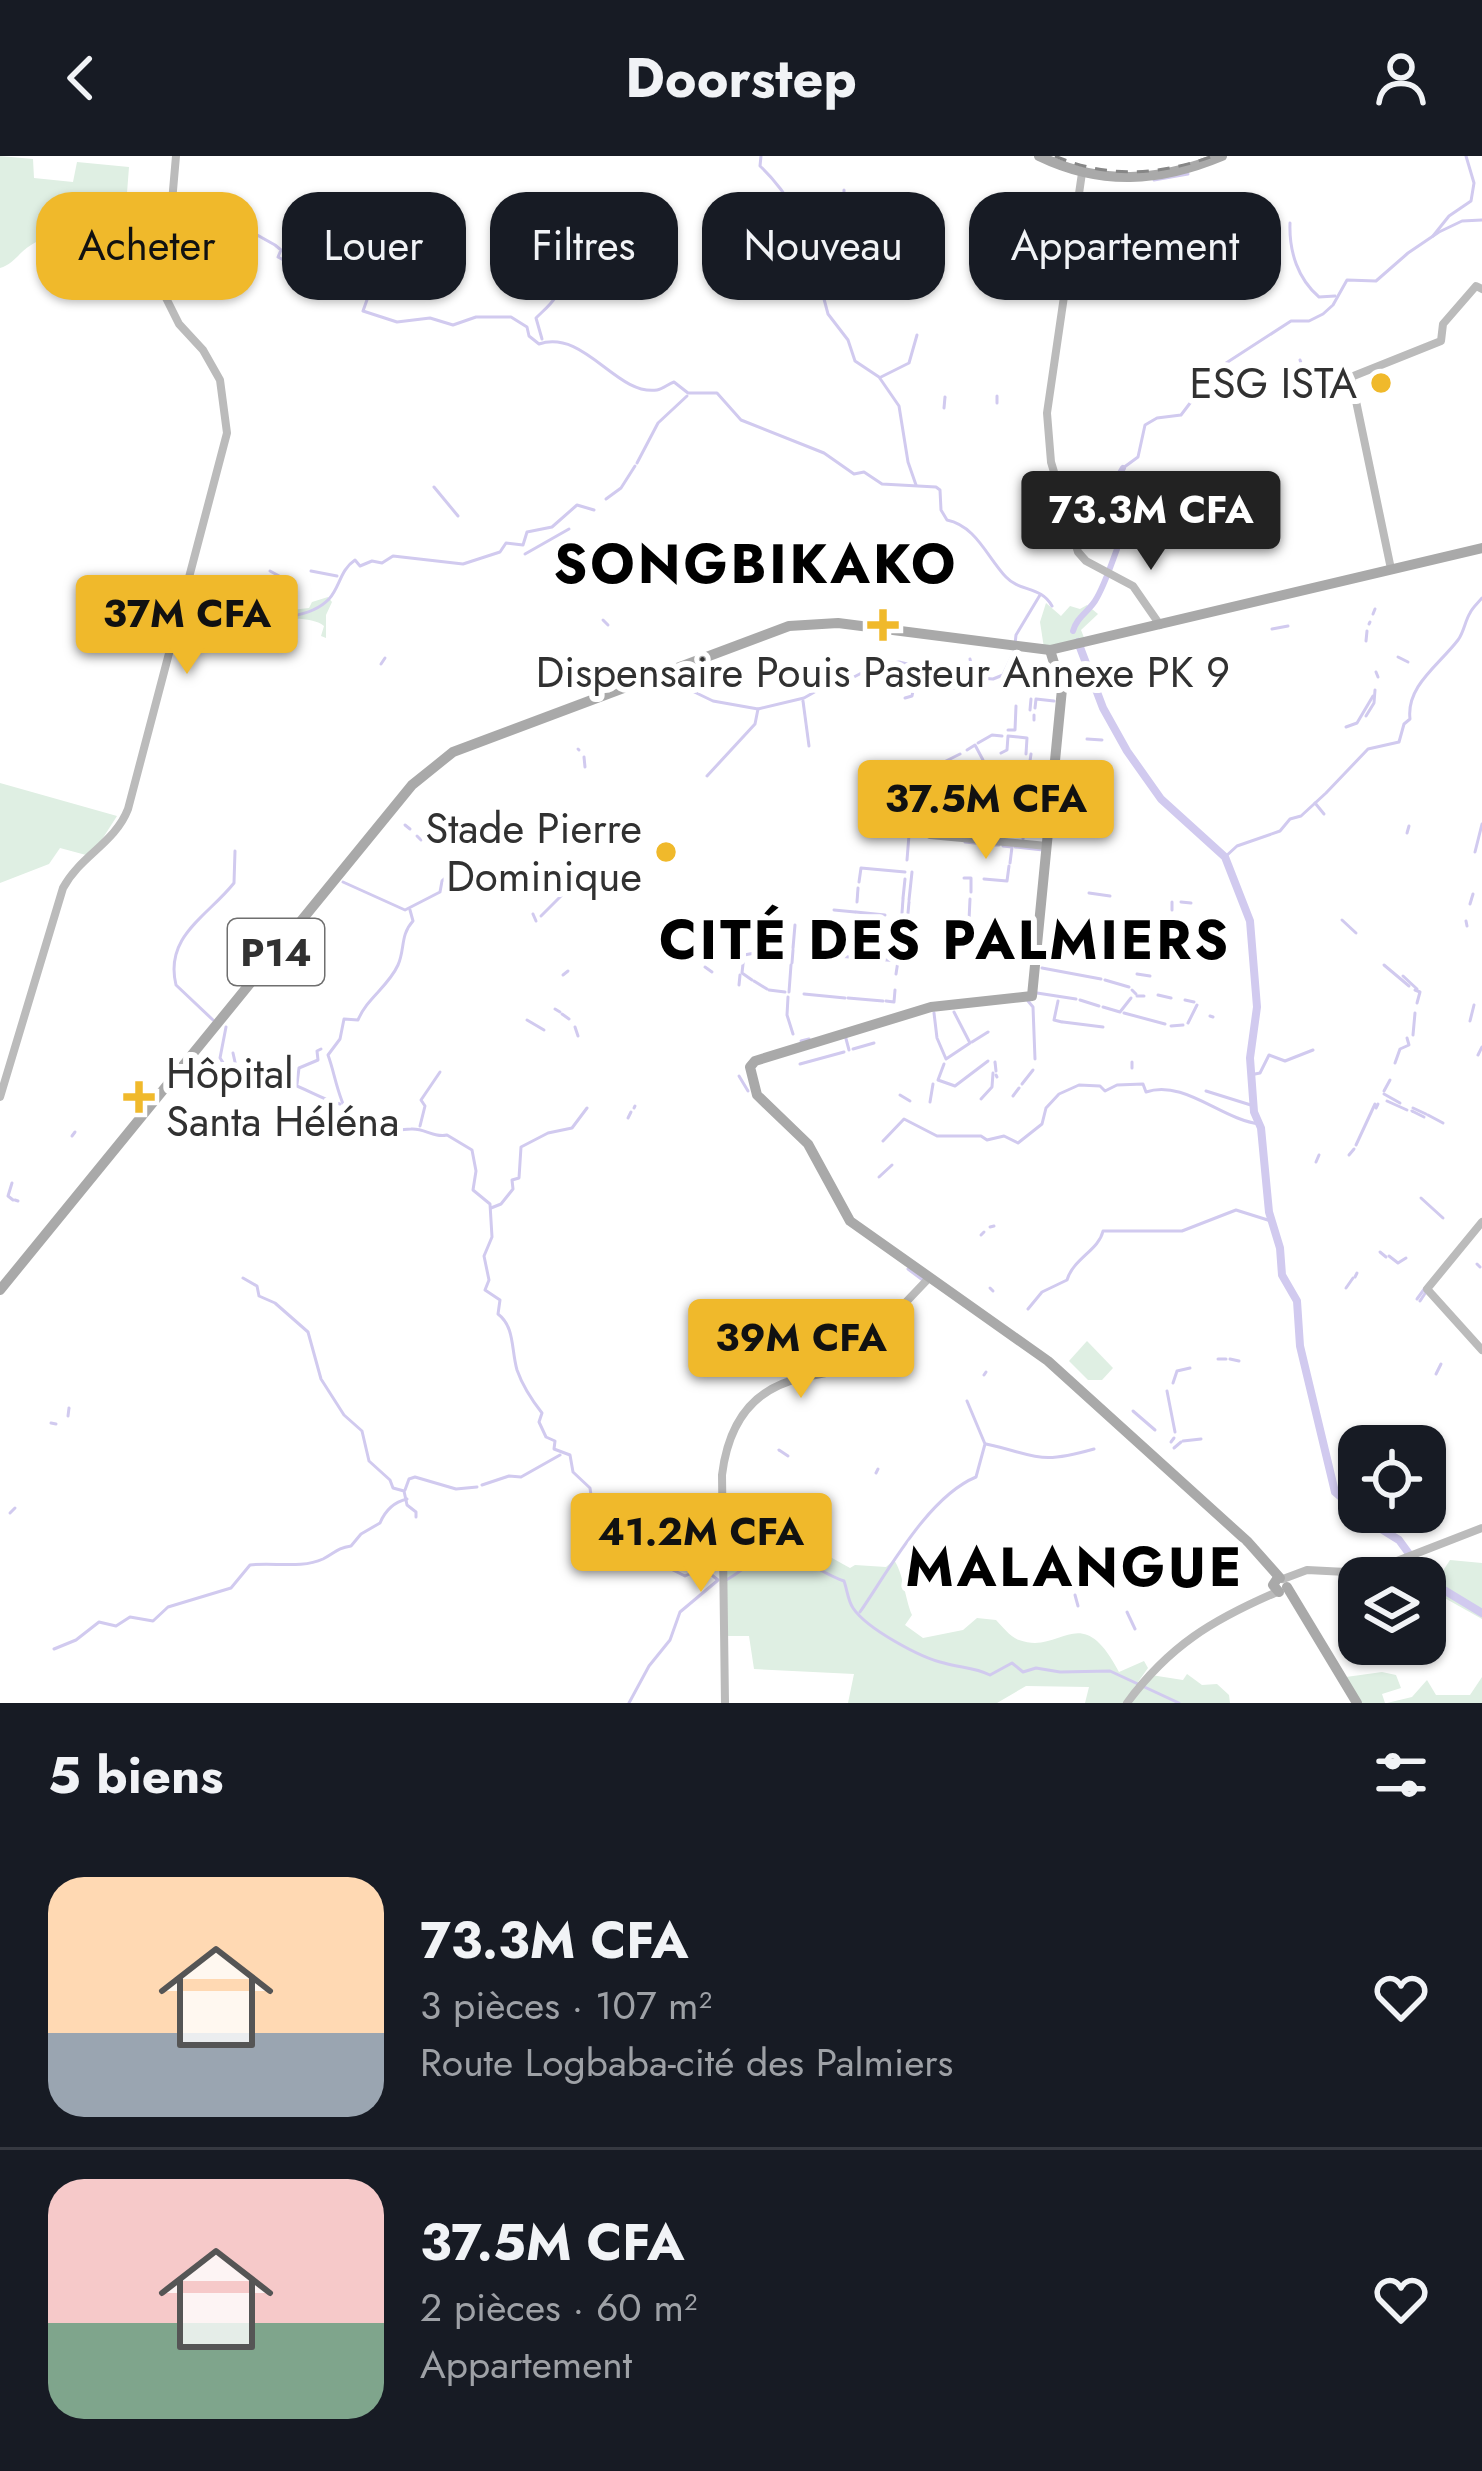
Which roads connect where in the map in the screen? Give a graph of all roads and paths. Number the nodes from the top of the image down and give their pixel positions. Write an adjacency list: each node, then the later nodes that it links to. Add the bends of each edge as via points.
1 (176, 156): 12 (main road, via 164,294 220,380 227,433 128,809 117,832 63,888)
2 (1039, 156): 4 (main road)
3 (1222, 156): 4 (main road, via 1137,179)
4 (1082, 173): 8 (main road, via 1048,434 1072,540 1082,557 1133,586)
5 (1482, 289): 7 (main road, via 1475,286 1443,324 1441,340 1351,377)
6 (1482, 548): 7 (main road, P14)
7 (1391, 569): 8 (main road, P14)
8 (1160, 625): 9 (main road, P14)
9 (1051, 650): 11 (main road, via 1062,689); 15 (main road, P14, via 800,624 462,748 420,776)
10 (930, 835): 11 (main road)
11 (1047, 846): 14 (main road, via 1033,996 931,1007 750,1067 757,1095 808,1144 843,1214)
12 (0, 1096)
13 (1482, 1222): 16 (main road, via 1427,1289)
14 (928, 1279): 18 (main road, via 1048,1361); 19 (main road, via 847,1364 770,1388 730,1436 722,1474)
15 (0, 1289)
16 (1482, 1350)
17 (1482, 1528): 18 (main road, via 1366,1573 1313,1570)
18 (1282, 1584): 20 (main road, via 1184,1642); 21 (main road)
19 (725, 1703)
20 (1127, 1703)
21 (1357, 1703)

